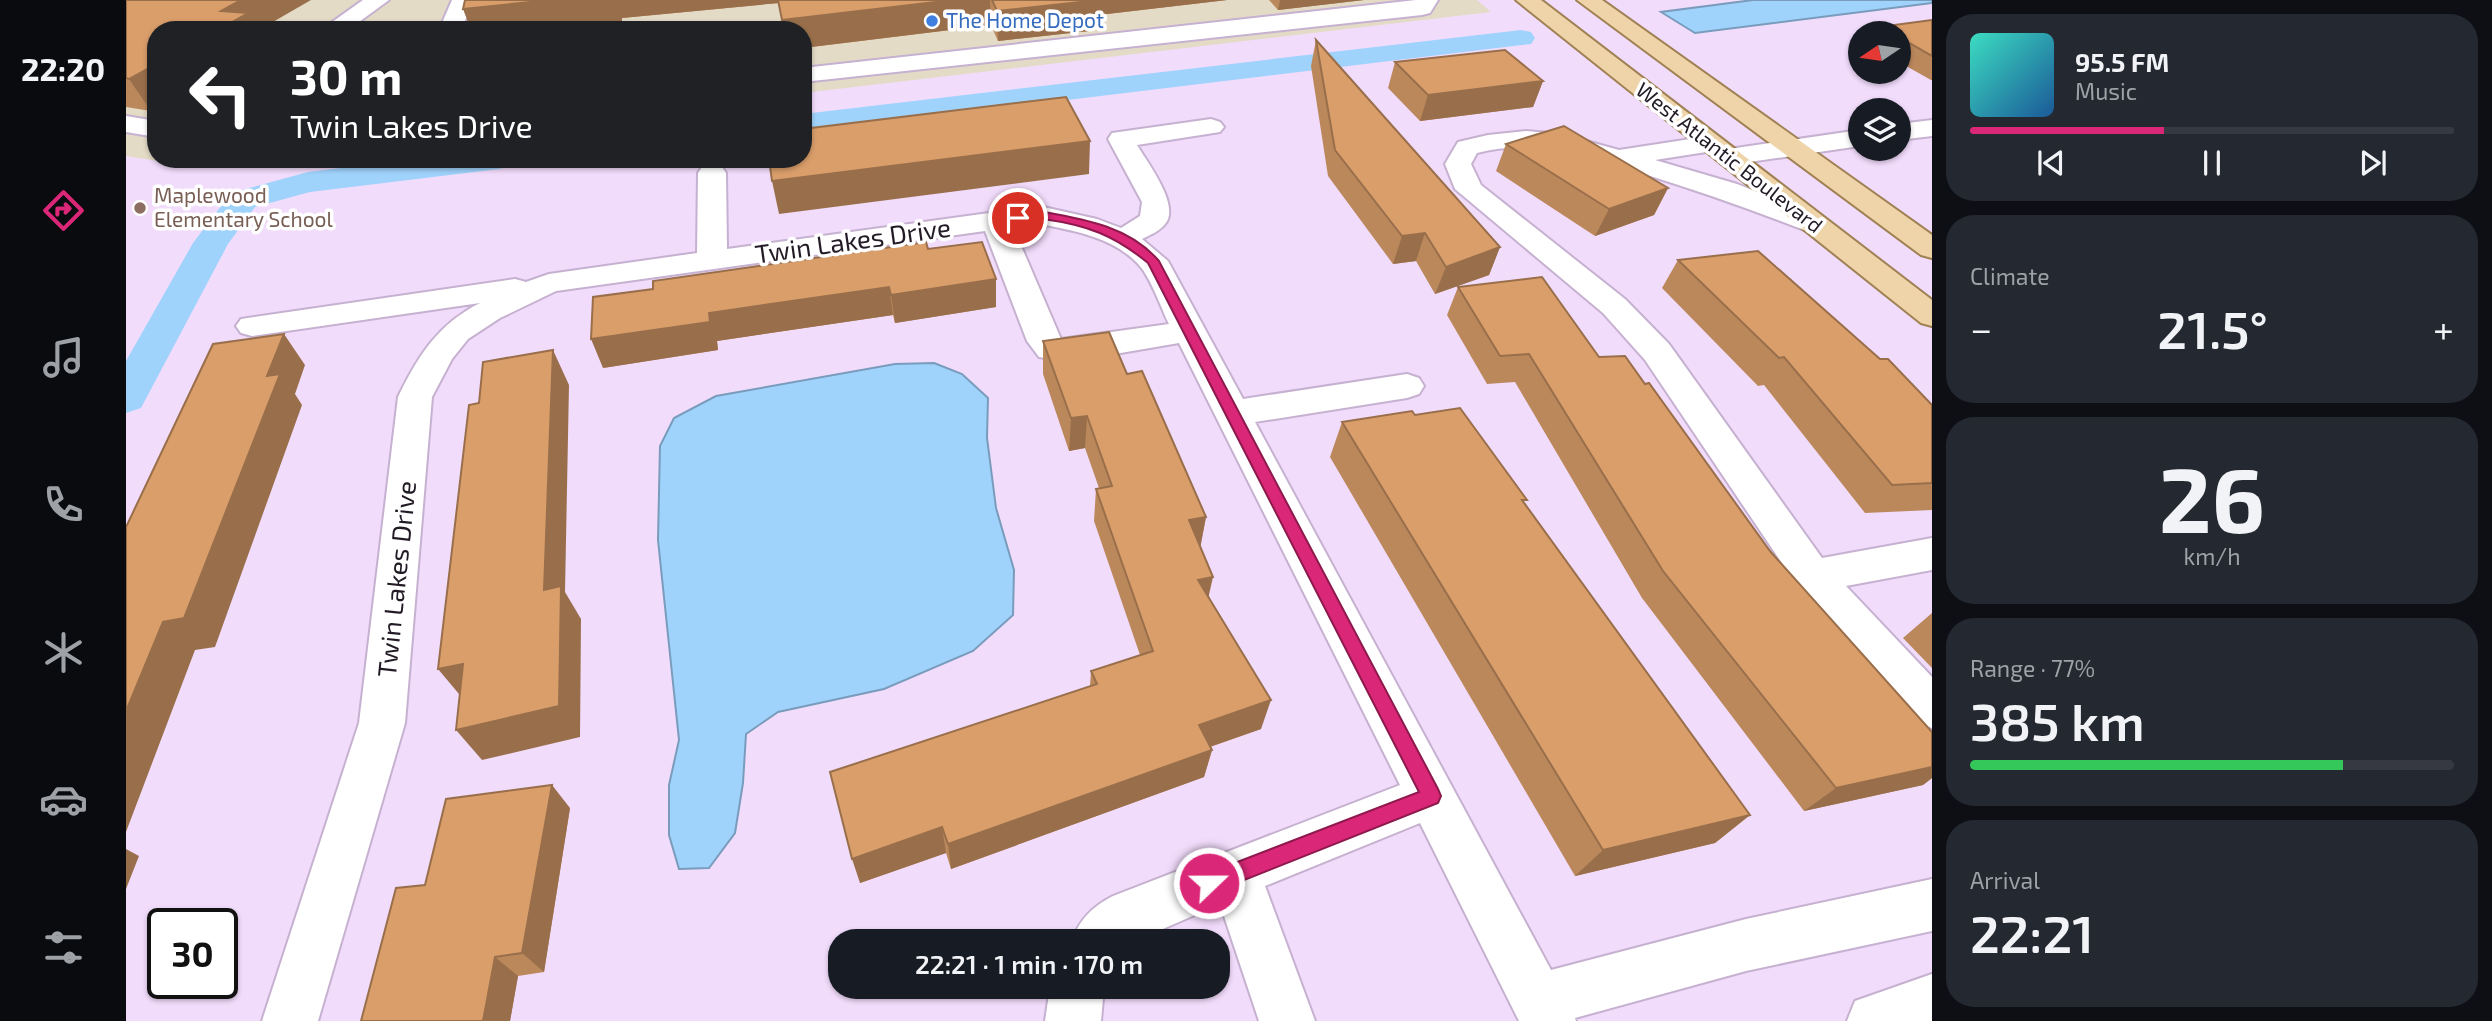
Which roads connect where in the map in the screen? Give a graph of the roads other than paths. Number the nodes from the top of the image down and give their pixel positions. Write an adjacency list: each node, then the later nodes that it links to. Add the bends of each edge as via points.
1 (378, 0): 6 (street)
2 (463, 0): 7 (street)
3 (1427, 0): 8 (street, via 1422,8)
4 (1527, 0): 16 (main road, West Atlantic Boulevard)
5 (1588, 0): 15 (main road, West Atlantic Boulevard)
6 (346, 21)
7 (454, 21)
8 (812, 74)
9 (126, 124): 11 (street)
10 (1211, 127): 21 (street, via 1121,139 1156,202 1154,220)
11 (147, 128)
12 (1932, 128): 13 (street)
13 (1911, 131)
14 (1848, 140): 15 (street)
15 (1793, 148): 16 (street); 22 (main road, West Atlantic Boulevard)
16 (1719, 150): 17 (street); 20 (main road, West Atlantic Boulevard)
17 (1618, 158): 20 (street, via 1727,190); 31 (street, via 1556,140 1516,137 1467,148 1458,164 1469,189 1614,306 1657,352)
18 (712, 173): 23 (street)
19 (996, 221): 21 (street, Twin Lakes Drive, via 1039,215 1084,223); 23 (street, Twin Lakes Drive); 27 (street, via 1043,341 1051,349 1068,351)
20 (1814, 224): 25 (main road, West Atlantic Boulevard)
21 (1124, 238): 27 (street, Twin Lakes Drive, via 1153,261)
22 (1932, 249)
23 (712, 260): 24 (street, Twin Lakes Drive)
24 (549, 283): 26 (street); 40 (street, Twin Lakes Drive, via 457,332 430,364 415,397 382,723)
25 (1932, 316)
26 (252, 326)
27 (1190, 331): 29 (street, Twin Lakes Drive)
28 (1407, 386): 29 (street)
29 (1233, 413): 33 (street, Twin Lakes Drive)
30 (1932, 554): 31 (street)
31 (1812, 576): 32 (street)
32 (1932, 708)
33 (1431, 796): 34 (street); 39 (street, Twin Lakes Drive)
34 (1235, 873): 36 (street, via 1131,914); 42 (street)
35 (1932, 905): 39 (street, via 1746,945)
36 (1109, 929)
37 (1076, 999): 41 (street)
38 (1932, 1000): 43 (street)
39 (1543, 1011)
40 (290, 1021)
41 (1073, 1021)
42 (1287, 1021)
43 (1875, 1021)

